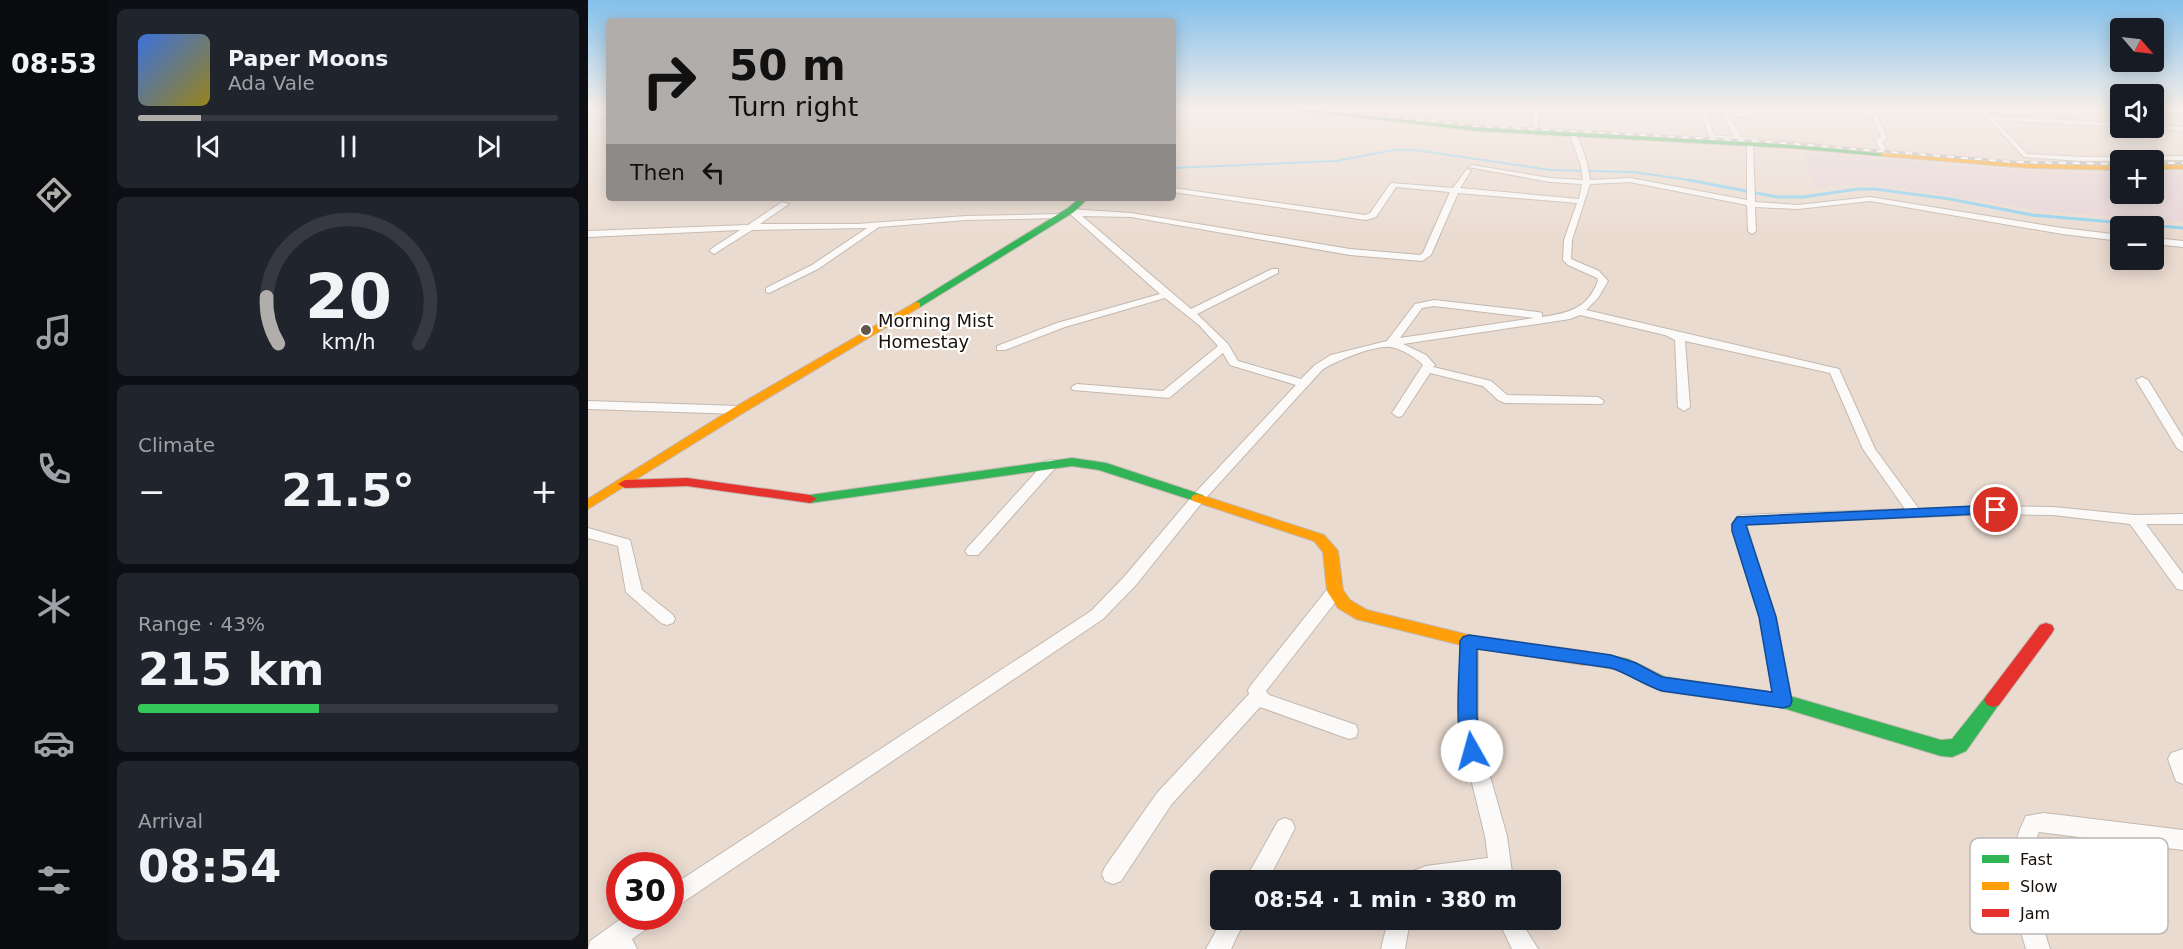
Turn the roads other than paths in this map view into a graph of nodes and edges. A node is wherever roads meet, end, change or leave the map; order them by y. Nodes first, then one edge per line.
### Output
1 (1578, 152) edge
2 (1746, 152) edge
3 (1888, 152) edge
4 (2020, 152) edge
5 (2183, 158) edge
6 (2183, 166) edge
7 (2164, 167) edge
8 (2110, 168) edge
9 (1585, 175) junction
10 (1176, 190) edge
11 (1455, 190) junction
12 (1081, 201) edge
13 (1580, 201) junction
14 (1751, 202) junction
15 (785, 204) dead end
16 (1069, 213) junction
17 (876, 225) junction
18 (750, 227) junction
19 (1752, 231) dead end
20 (588, 234) edge
21 (2110, 237) edge
22 (2164, 242) edge
23 (2183, 244) edge
24 (714, 251) dead end
25 (1275, 272) dead end
26 (769, 290) dead end
27 (1167, 295) junction
28 (1580, 312) junction
29 (1191, 313) junction
30 (1561, 317) junction
31 (1676, 336) junction
32 (1391, 344) junction
33 (1224, 346) junction
34 (1001, 348) dead end
35 (1428, 369) junction
36 (2142, 380) dead end
37 (1304, 384) junction
38 (1077, 388) dead end
39 (1598, 401) dead end
40 (588, 405) edge
41 (1684, 407) dead end
42 (739, 410) junction
43 (1398, 413) dead end
44 (2182, 445) edge
45 (1051, 464) junction
46 (625, 484) junction
47 (1199, 497) junction
48 (588, 505) edge
49 (1914, 512) junction
50 (2183, 519) edge
51 (2135, 520) junction
52 (588, 533) edge
53 (973, 551) dead end
54 (2183, 585) edge
55 (1335, 591) junction
56 (667, 619) dead end
57 (2046, 629) dead end
58 (1469, 641) junction
59 (1259, 696) junction
60 (1783, 701) junction
61 (1349, 731) dead end
62 (2183, 757) edge
63 (2183, 775) edge
64 (1285, 828) dead end
65 (2026, 838) edge
66 (2168, 838) edge
67 (2168, 838) edge
68 (2183, 840) edge
69 (1262, 870) edge
70 (1500, 870) edge
71 (1113, 874) dead end
72 (684, 891) edge
73 (633, 930) edge
74 (1228, 930) edge
75 (1397, 930) edge
76 (1513, 930) edge
77 (2034, 934) edge
78 (621, 942) edge
79 (598, 949) edge
80 (1218, 949) edge
81 (1393, 949) edge
82 (1526, 949) edge
83 (2038, 949) edge

1 - 9 street
2 - 14 street
3 - 8 main road
4 - 5 street
6 - 7 main road
9 - 11 street
9 - 13 street
9 - 14 street
10 - 11 street
11 - 13 street
11 - 16 street
12 - 16 main road
13 - 28 street
14 - 19 street
14 - 21 street
15 - 18 street
16 - 17 street
16 - 27 street
16 - 42 main road
17 - 18 street
17 - 26 street
18 - 20 street
18 - 24 street
22 - 23 street
25 - 29 street
27 - 29 street
27 - 34 street
28 - 30 street
28 - 31 street
29 - 33 street
30 - 32 street
30 - 32 street
31 - 41 street
31 - 49 street
32 - 35 street
32 - 37 street
33 - 37 street
33 - 38 street
35 - 39 street
35 - 43 street
36 - 44 street
37 - 47 street
40 - 42 street
42 - 46 main road
45 - 46 main road
45 - 47 main road
45 - 53 street
46 - 48 main road
47 - 55 main road
47 - 72 street
49 - 51 street
49 - 60 street
50 - 51 street
51 - 54 street
52 - 56 street
55 - 58 main road
55 - 59 street
57 - 60 main road
58 - 60 main road
58 - 70 street
59 - 61 street
59 - 71 street
62 - 63 street
64 - 69 street
65 - 67 street
66 - 68 street
73 - 78 street
74 - 80 street
75 - 81 street
76 - 82 street
77 - 83 street
78 - 79 street

